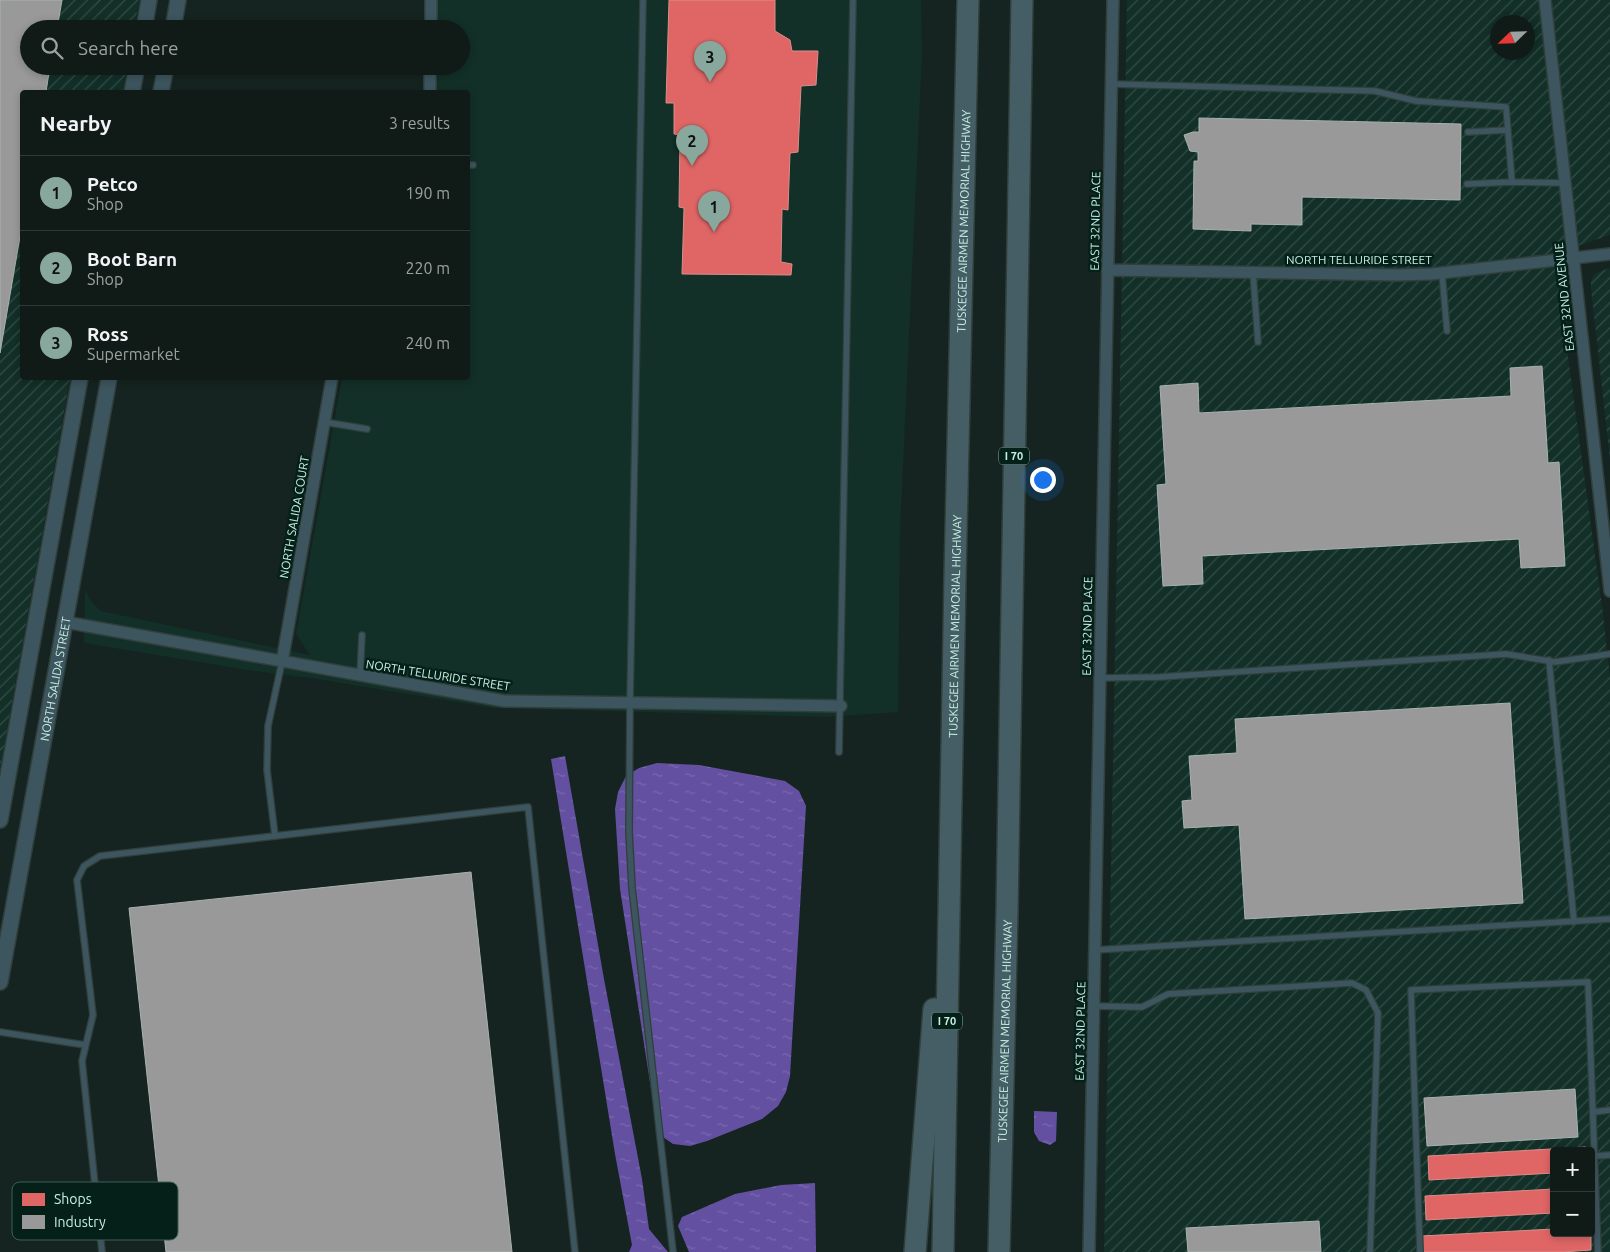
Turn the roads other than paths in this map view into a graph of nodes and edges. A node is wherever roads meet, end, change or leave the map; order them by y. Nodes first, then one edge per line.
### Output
1 (149, 0) edge
2 (178, 0) edge
3 (431, 0) edge
4 (643, 0) edge
5 (853, 0) edge
6 (968, 0) edge
7 (1022, 0) edge
8 (1113, 0) edge
9 (1544, 0) edge
10 (146, 20) edge
11 (175, 20) edge
12 (430, 20) edge
13 (135, 75) edge
14 (164, 75) edge
15 (430, 75) edge
16 (1111, 84) junction
17 (132, 90) edge
18 (161, 90) edge
19 (430, 90) edge
20 (1508, 130) junction
21 (1468, 132) dead end
22 (1512, 182) junction
23 (1565, 183) junction
24 (1467, 184) dead end
25 (1610, 254) edge
26 (1573, 258) junction
27 (1108, 270) junction
28 (1253, 273) junction
29 (1442, 273) junction
30 (1447, 331) dead end
31 (1258, 342) dead end
32 (80, 380) edge
33 (109, 380) edge
34 (332, 380) edge
35 (324, 422) junction
36 (367, 429) dead end
37 (1610, 592) edge
38 (65, 622) junction
39 (362, 636) dead end
40 (1610, 654) edge
41 (1549, 660) junction
42 (282, 662) junction
43 (360, 676) junction
44 (1100, 678) junction
45 (630, 703) junction
46 (841, 706) junction
47 (839, 752) dead end
48 (951, 789) junction
49 (0, 820) edge
50 (276, 836) junction
51 (1007, 912) junction
52 (1610, 920) edge
53 (1574, 922) junction
54 (1095, 950) junction
55 (0, 982) edge
56 (1094, 1006) junction
57 (0, 1032) edge
58 (85, 1045) junction
59 (1610, 1110) edge
60 (1593, 1112) junction
61 (1595, 1147) edge
62 (1610, 1154) edge
63 (1595, 1156) joint
64 (95, 1182) edge
65 (575, 1252) edge
66 (673, 1252) edge
67 (915, 1252) edge
68 (943, 1252) edge
69 (999, 1252) edge
70 (1011, 1252) edge
71 (1089, 1252) edge
72 (1370, 1252) edge
73 (1420, 1252) edge
74 (1598, 1252) edge

1 - 10 street
2 - 11 street
3 - 12 street
4 - 45 lane
5 - 46 lane
6 - 48 highway, TUSKEGEE AIRMEN MEMORIAL HIGHWAY / I 70
7 - 51 highway, TUSKEGEE AIRMEN MEMORIAL HIGHWAY / I 70
8 - 16 street, EAST 32ND PLACE
9 - 23 street, EAST 32ND AVENUE
13 - 17 street
14 - 18 street
15 - 19 street
16 - 20 lane
16 - 27 street, EAST 32ND PLACE
20 - 21 lane
20 - 22 lane
22 - 23 lane
22 - 24 lane
23 - 26 street, EAST 32ND AVENUE
25 - 26 street, NORTH TELLURIDE STREET
26 - 29 street, NORTH TELLURIDE STREET
26 - 37 street, EAST 32ND AVENUE
27 - 28 street, NORTH TELLURIDE STREET
27 - 44 street, EAST 32ND PLACE
28 - 29 street, NORTH TELLURIDE STREET
28 - 31 lane
29 - 30 lane
32 - 49 street
33 - 38 street, NORTH SALIDA STREET
34 - 35 street, NORTH SALIDA COURT
35 - 36 lane
35 - 42 street, NORTH SALIDA COURT
38 - 42 street, NORTH TELLURIDE STREET
38 - 55 street, NORTH SALIDA STREET
39 - 43 lane
40 - 41 lane
41 - 44 lane
41 - 53 lane
42 - 43 street, NORTH TELLURIDE STREET
42 - 50 lane
43 - 45 street, NORTH TELLURIDE STREET
44 - 54 street, EAST 32ND PLACE
45 - 46 street, NORTH TELLURIDE STREET
45 - 66 lane
46 - 47 lane
48 - 67 highway
48 - 68 highway, TUSKEGEE AIRMEN MEMORIAL HIGHWAY / I 70
50 - 58 lane
50 - 65 lane
51 - 69 highway, TUSKEGEE AIRMEN MEMORIAL HIGHWAY / I 70
51 - 70 highway
52 - 53 lane
53 - 54 lane
54 - 56 street, EAST 32ND PLACE
56 - 71 street, EAST 32ND PLACE
56 - 72 lane
57 - 58 lane
58 - 64 lane
59 - 60 lane
60 - 61 lane
60 - 73 lane
62 - 63 lane
63 - 74 lane

